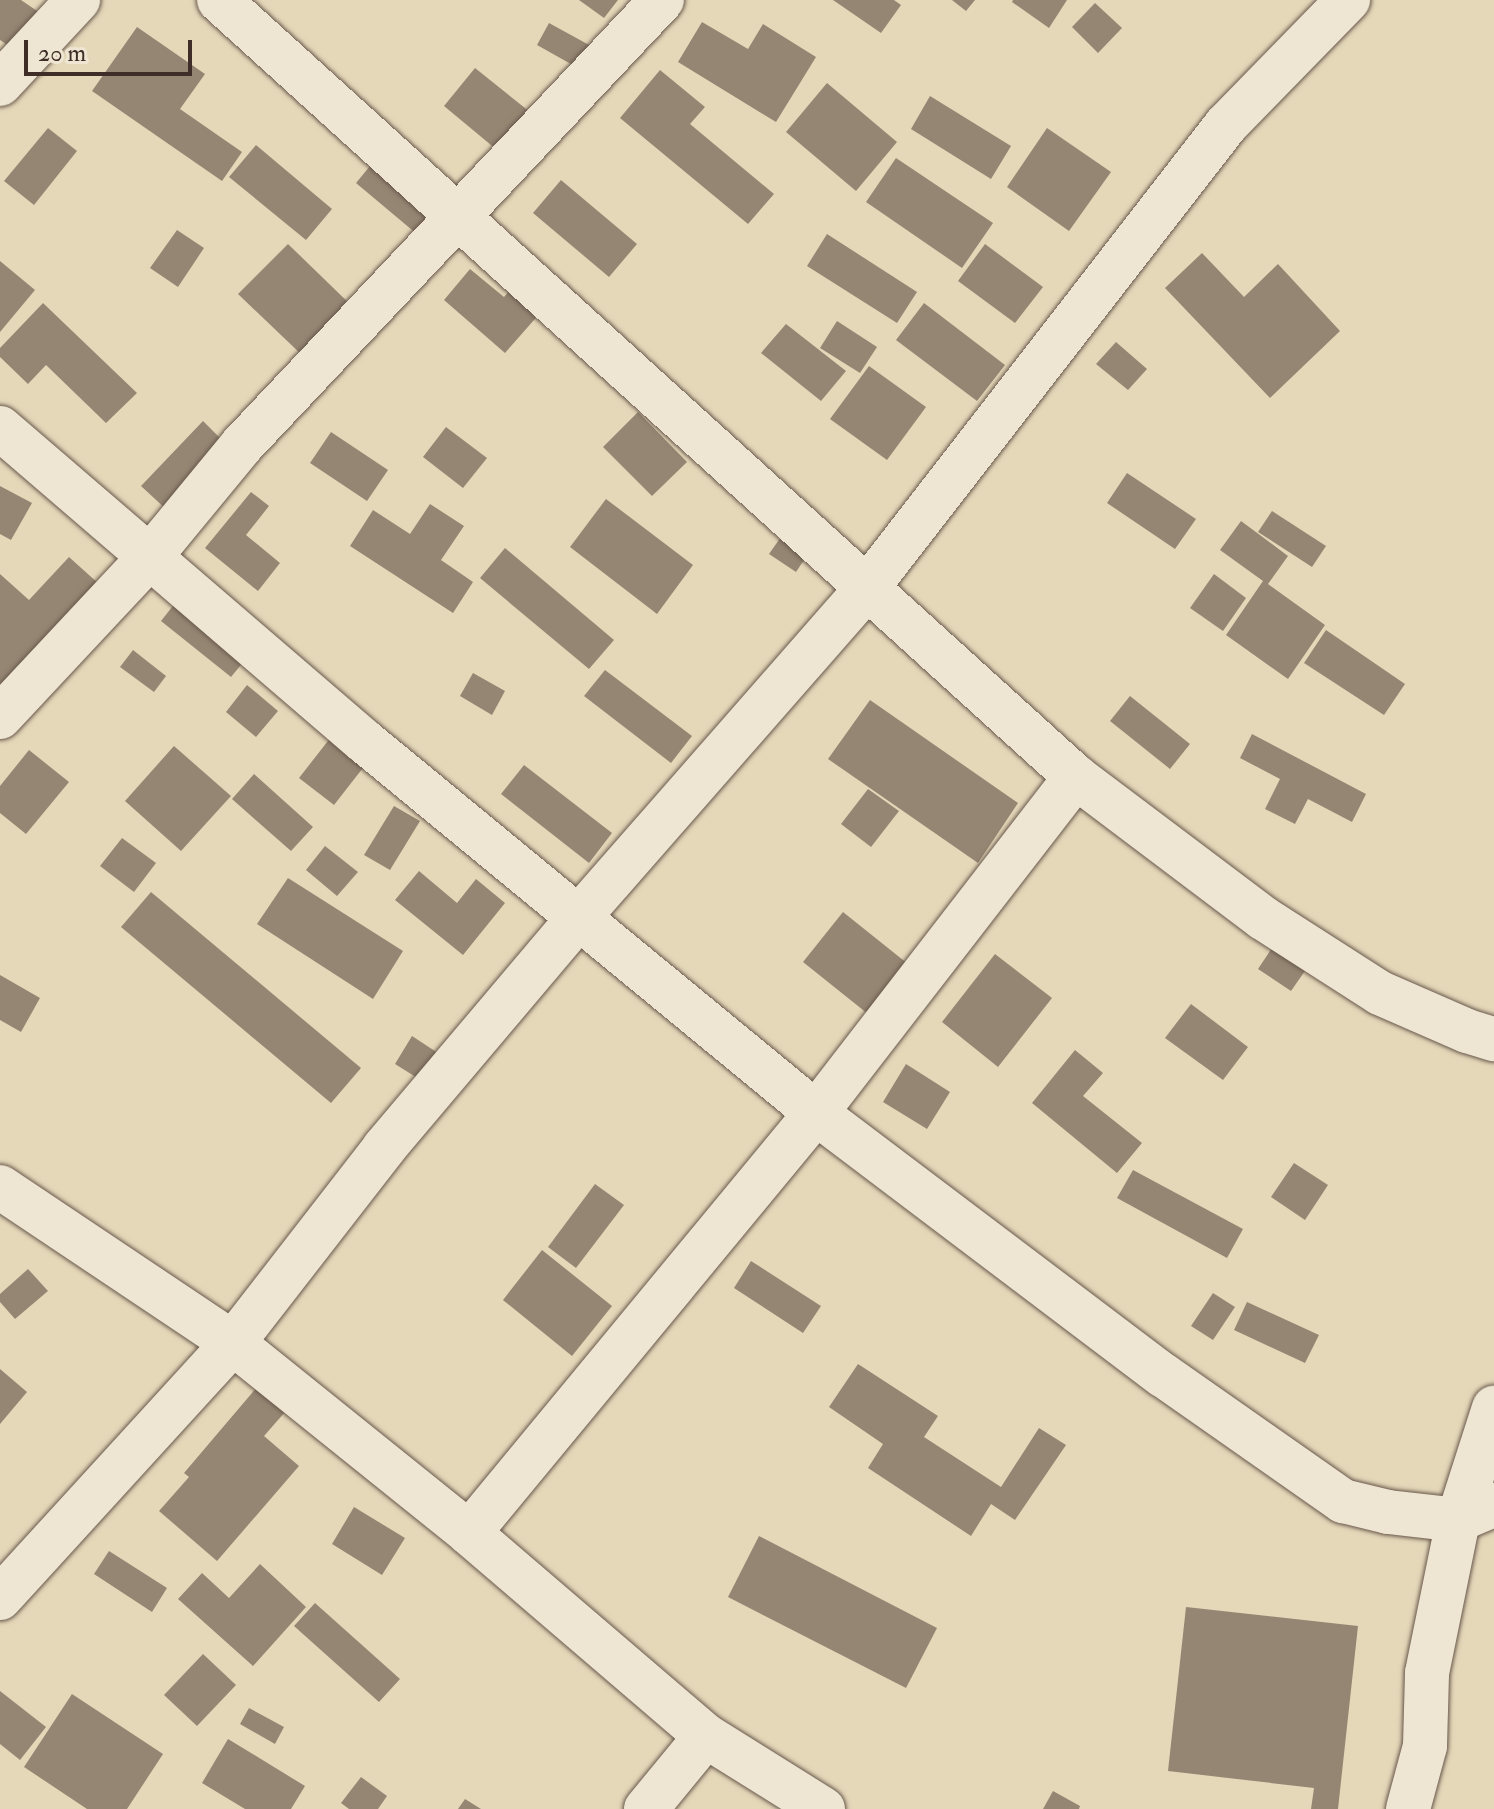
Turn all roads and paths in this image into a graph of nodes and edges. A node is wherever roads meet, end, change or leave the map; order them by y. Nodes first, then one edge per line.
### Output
1 (78, 0) edge
2 (219, 0) edge
3 (662, 0) edge
4 (1348, 0) edge
5 (0, 84) edge
6 (457, 214) junction
7 (0, 428) edge
8 (149, 558) junction
9 (867, 588) junction
10 (0, 717) edge
11 (1076, 777) junction
12 (579, 917) junction
13 (1494, 1039) edge
14 (816, 1113) junction
15 (0, 1187) edge
16 (233, 1343) junction
17 (1494, 1408) edge
18 (1476, 1512) edge
19 (469, 1533) junction
20 (0, 1598) edge
21 (706, 1736) junction
22 (646, 1809) edge
23 (823, 1809) edge
24 (1408, 1809) edge

1 - 5 street
2 - 6 street
3 - 6 street
4 - 9 street
6 - 8 street
6 - 9 street
7 - 8 street
8 - 10 street
8 - 12 street
9 - 11 street
9 - 12 street
11 - 13 street
11 - 14 street
12 - 14 street
12 - 16 street
14 - 18 street
14 - 19 street
15 - 16 street
16 - 19 street
16 - 20 street
17 - 18 street
18 - 24 street
19 - 21 street
21 - 22 street
21 - 23 street

